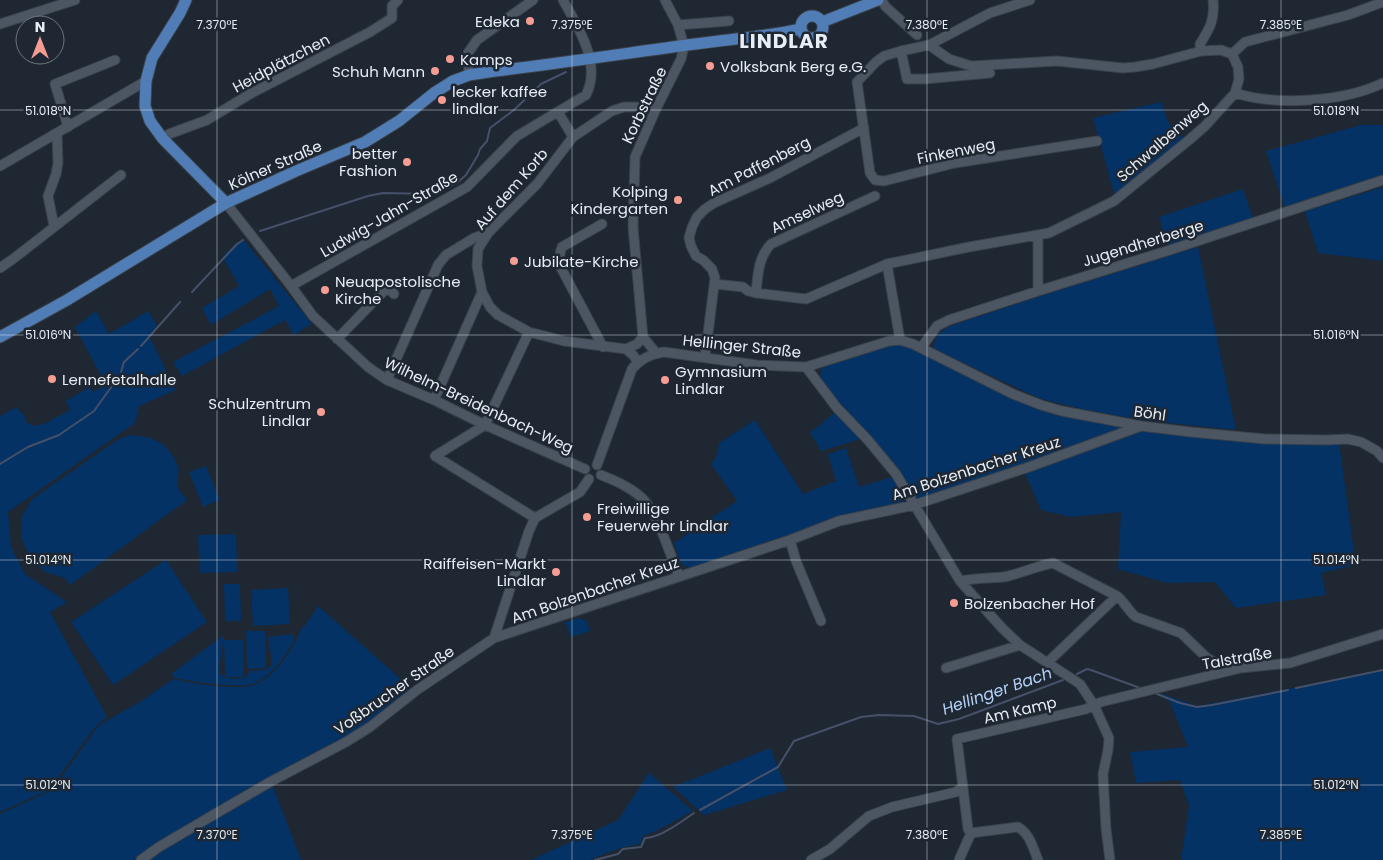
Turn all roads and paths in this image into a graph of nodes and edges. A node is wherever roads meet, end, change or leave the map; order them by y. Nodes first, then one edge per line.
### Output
1 (75, 0) edge
2 (186, 0) edge
3 (398, 0) edge
4 (533, 0) edge
5 (563, 0) edge
6 (665, 0) edge
7 (880, 0) edge
8 (1030, 0) edge
9 (1213, 0) edge
10 (1383, 2) edge
11 (729, 21) dead end
12 (822, 22) junction
13 (0, 24) edge
14 (678, 25) junction
15 (800, 29) junction
16 (918, 35) dead end
17 (929, 45) junction
18 (684, 46) junction
19 (901, 51) junction
20 (1201, 52) junction
21 (1232, 54) junction
22 (590, 59) junction
23 (115, 60) dead end
24 (990, 73) dead end
25 (469, 75) junction
26 (146, 81) junction
27 (1383, 83) edge
28 (1235, 93) junction
29 (656, 109) junction
30 (558, 112) junction
31 (68, 128) junction
32 (864, 128) junction
33 (57, 134) junction
34 (573, 137) junction
35 (163, 139) junction
36 (1097, 141) dead end
37 (0, 166) edge
38 (121, 175) dead end
39 (1383, 180) edge
40 (875, 196) dead end
41 (226, 203) junction
42 (602, 224) dead end
43 (54, 226) junction
44 (488, 233) junction
45 (1038, 235) junction
46 (887, 264) junction
47 (0, 268) edge
48 (715, 284) junction
49 (291, 286) junction
50 (1038, 291) junction
51 (482, 292) junction
52 (756, 293) junction
53 (394, 294) dead end
54 (528, 332) junction
55 (0, 337) edge
56 (643, 337) junction
57 (337, 339) junction
58 (900, 340) junction
59 (603, 347) junction
60 (921, 348) junction
61 (626, 349) junction
62 (656, 353) junction
63 (705, 357) junction
64 (642, 360) junction
65 (806, 367) junction
66 (387, 380) junction
67 (434, 400) junction
68 (485, 425) junction
69 (1140, 426) junction
70 (1381, 453) edge
71 (597, 465) junction
72 (585, 469) junction
73 (601, 475) junction
74 (589, 479) junction
75 (914, 505) junction
76 (535, 518) junction
77 (790, 540) junction
78 (679, 576) junction
79 (960, 581) junction
80 (1117, 596) junction
81 (821, 621) dead end
82 (1383, 634) edge
83 (494, 638) junction
84 (1020, 645) junction
85 (1048, 662) junction
86 (946, 668) dead end
87 (1241, 668) junction
88 (1094, 705) junction
89 (964, 787) junction
90 (970, 833) junction
91 (141, 860) edge
92 (811, 860) edge
93 (959, 860) edge
94 (1038, 860) edge
95 (1110, 860) edge

1 - 13 street
2 - 26 main road
3 - 35 street, Heidplätzchen
4 - 25 street
5 - 22 street
6 - 14 street
7 - 12 main road
7 - 16 street
8 - 17 street
9 - 20 street
10 - 21 street
11 - 14 street
12 - 15 main road
12 - 15 main road
14 - 18 street
15 - 18 main road, Kölner Straße
17 - 19 street
17 - 20 street
18 - 22 main road, Kölner Straße
18 - 29 street, Korbstraße
19 - 24 street
19 - 32 street
20 - 21 street
21 - 28 street
22 - 25 main road, Kölner Straße
22 - 30 street, Ludwig-Jahn-Straße
23 - 31 street
25 - 41 main road, Kölner Straße
26 - 31 street
26 - 35 main road
27 - 28 street
28 - 45 street, Schwalbenweg
29 - 34 street, Auf dem Korb
29 - 56 street, Korbstraße
30 - 34 street
30 - 49 street, Ludwig-Jahn-Straße
31 - 33 street
32 - 36 street, Finkenweg
32 - 48 street, Am Paffenberg
33 - 37 street
33 - 43 street
34 - 44 street, Auf dem Korb
35 - 41 main road
38 - 43 street
39 - 50 street, Jugendherberge
40 - 52 street, Amselweg
41 - 49 street, Wilhelm-Breidenbach-Weg
41 - 55 main road, Kölner Straße
42 - 59 street
43 - 47 street
44 - 51 street, Auf dem Korb
44 - 66 street
45 - 46 street, Schwalbenweg
45 - 50 street
46 - 52 street, Schwalbenweg
46 - 58 street
48 - 52 street, Schwalbenweg
48 - 63 street
49 - 57 street, Wilhelm-Breidenbach-Weg
50 - 60 street, Jugendherberge
51 - 54 street, Auf dem Korb
51 - 67 street
53 - 57 street
54 - 59 street, Auf dem Korb
54 - 68 street
56 - 61 street
56 - 62 street
57 - 66 street, Wilhelm-Breidenbach-Weg
58 - 60 street
58 - 65 street, Hellinger Straße
59 - 61 street, Auf dem Korb
60 - 69 street, Böhl
61 - 64 street
62 - 63 street, Hellinger Straße
62 - 64 street, Hellinger Straße
63 - 65 street, Hellinger Straße
64 - 71 street
65 - 75 street
66 - 67 street, Wilhelm-Breidenbach-Weg
67 - 68 street, Wilhelm-Breidenbach-Weg
68 - 72 street, Wilhelm-Breidenbach-Weg
68 - 76 street
69 - 70 street, Böhl
69 - 75 street, Am Bolzenbacher Kreuz
71 - 72 street
71 - 73 street
72 - 74 street
73 - 74 street
73 - 78 street
74 - 76 street
75 - 77 street, Am Bolzenbacher Kreuz
75 - 79 street
76 - 83 street
77 - 78 street, Am Bolzenbacher Kreuz
77 - 81 street
78 - 83 street, Am Bolzenbacher Kreuz
79 - 80 street
79 - 84 street
80 - 85 street
80 - 87 street
82 - 87 street, Talstraße
83 - 91 street, Voßbrucher Straße
84 - 85 street
84 - 86 street
85 - 88 street
87 - 88 street, Talstraße
88 - 89 street, Am Kamp
88 - 95 street
89 - 90 street, Am Kamp
89 - 92 street
90 - 93 street
90 - 94 street

